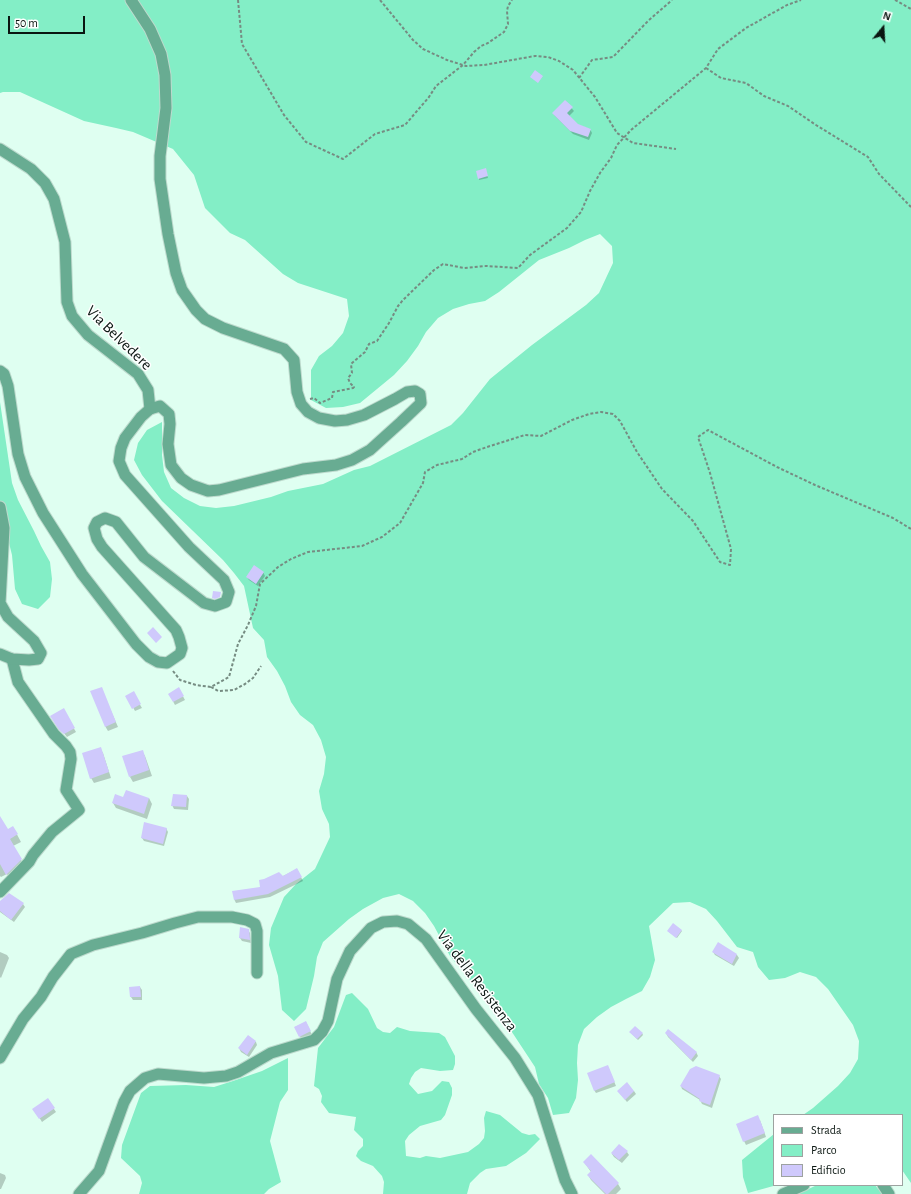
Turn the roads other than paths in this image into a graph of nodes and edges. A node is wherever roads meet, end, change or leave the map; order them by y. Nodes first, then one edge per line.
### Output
1 (131, 0) edge
2 (0, 149) edge
3 (0, 371) edge
4 (150, 409) junction
5 (0, 508) edge
6 (0, 654) edge
7 (12, 659) junction
8 (0, 892) edge
9 (257, 973) dead end
10 (0, 1058) edge
11 (802, 1186) edge
12 (79, 1194) edge
13 (572, 1194) edge
14 (783, 1194) edge

1 - 4 street
2 - 4 street, Via Belvedere
3 - 4 street
5 - 7 street
6 - 7 street
7 - 8 street
9 - 10 street
11 - 14 street
12 - 13 street, Via della Resistenza

